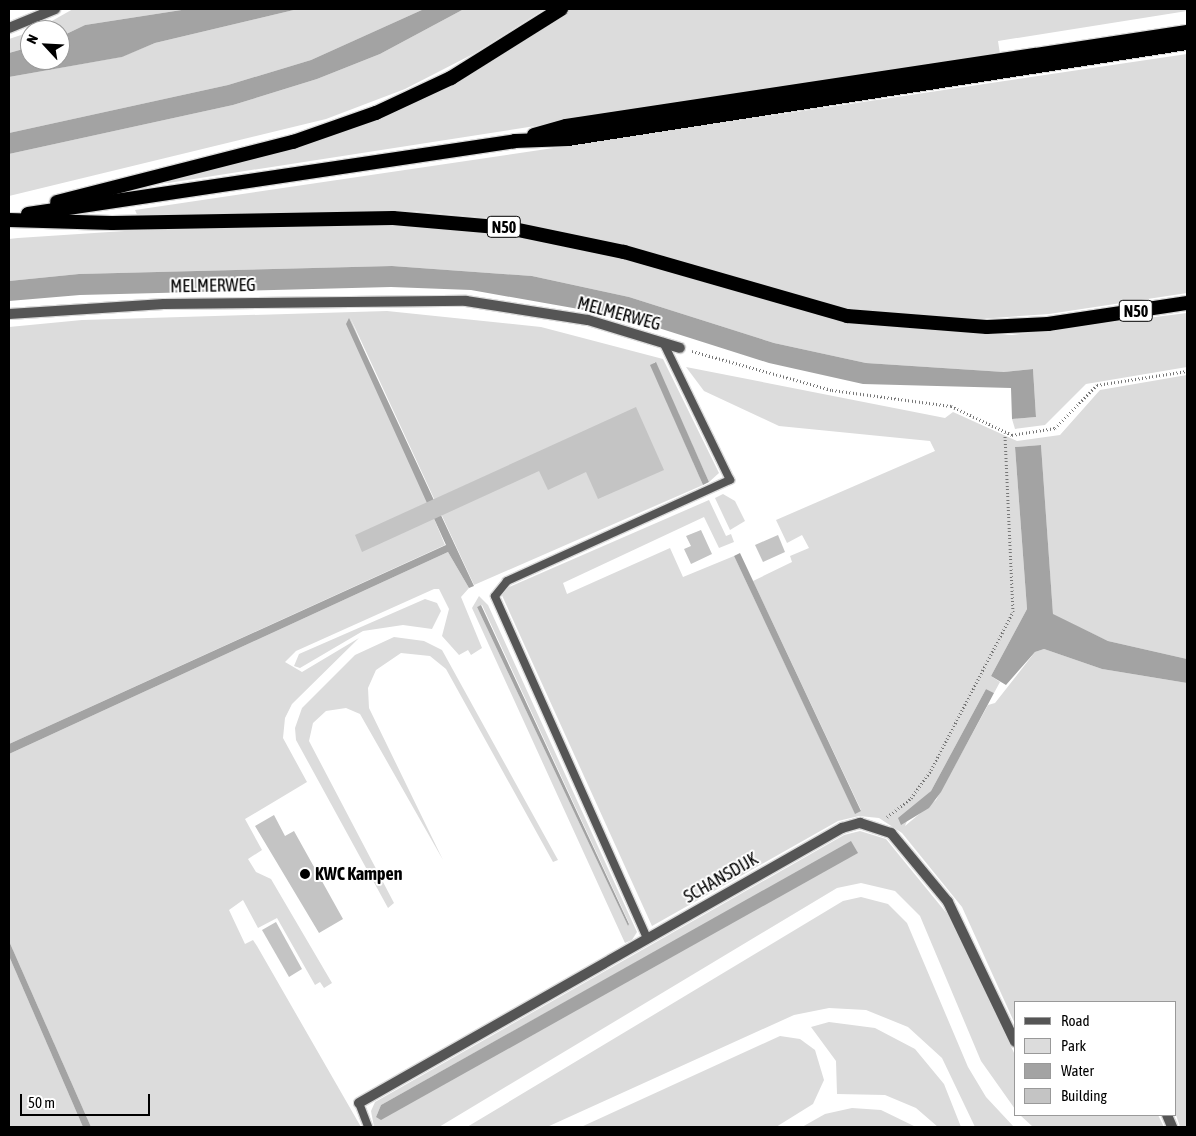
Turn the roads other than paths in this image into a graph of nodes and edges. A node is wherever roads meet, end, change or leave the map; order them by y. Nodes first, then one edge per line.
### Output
1 (55, 9) edge
2 (560, 9) edge
3 (9, 28) edge
4 (1184, 38) edge
5 (9, 218) edge
6 (1187, 303) edge
7 (9, 314) edge
8 (663, 342) junction
9 (680, 348) road end
10 (648, 938) junction
11 (1014, 1040) edge
12 (358, 1103) joint
13 (368, 1127) edge

1 - 3 street
2 - 5 highway
4 - 5 highway
5 - 6 highway, N50
7 - 8 street, MELMERWEG
8 - 9 street, MELMERWEG
8 - 10 lane
10 - 11 street, SCHANSDIJK
10 - 12 street, SCHANSDIJK
12 - 13 lane

